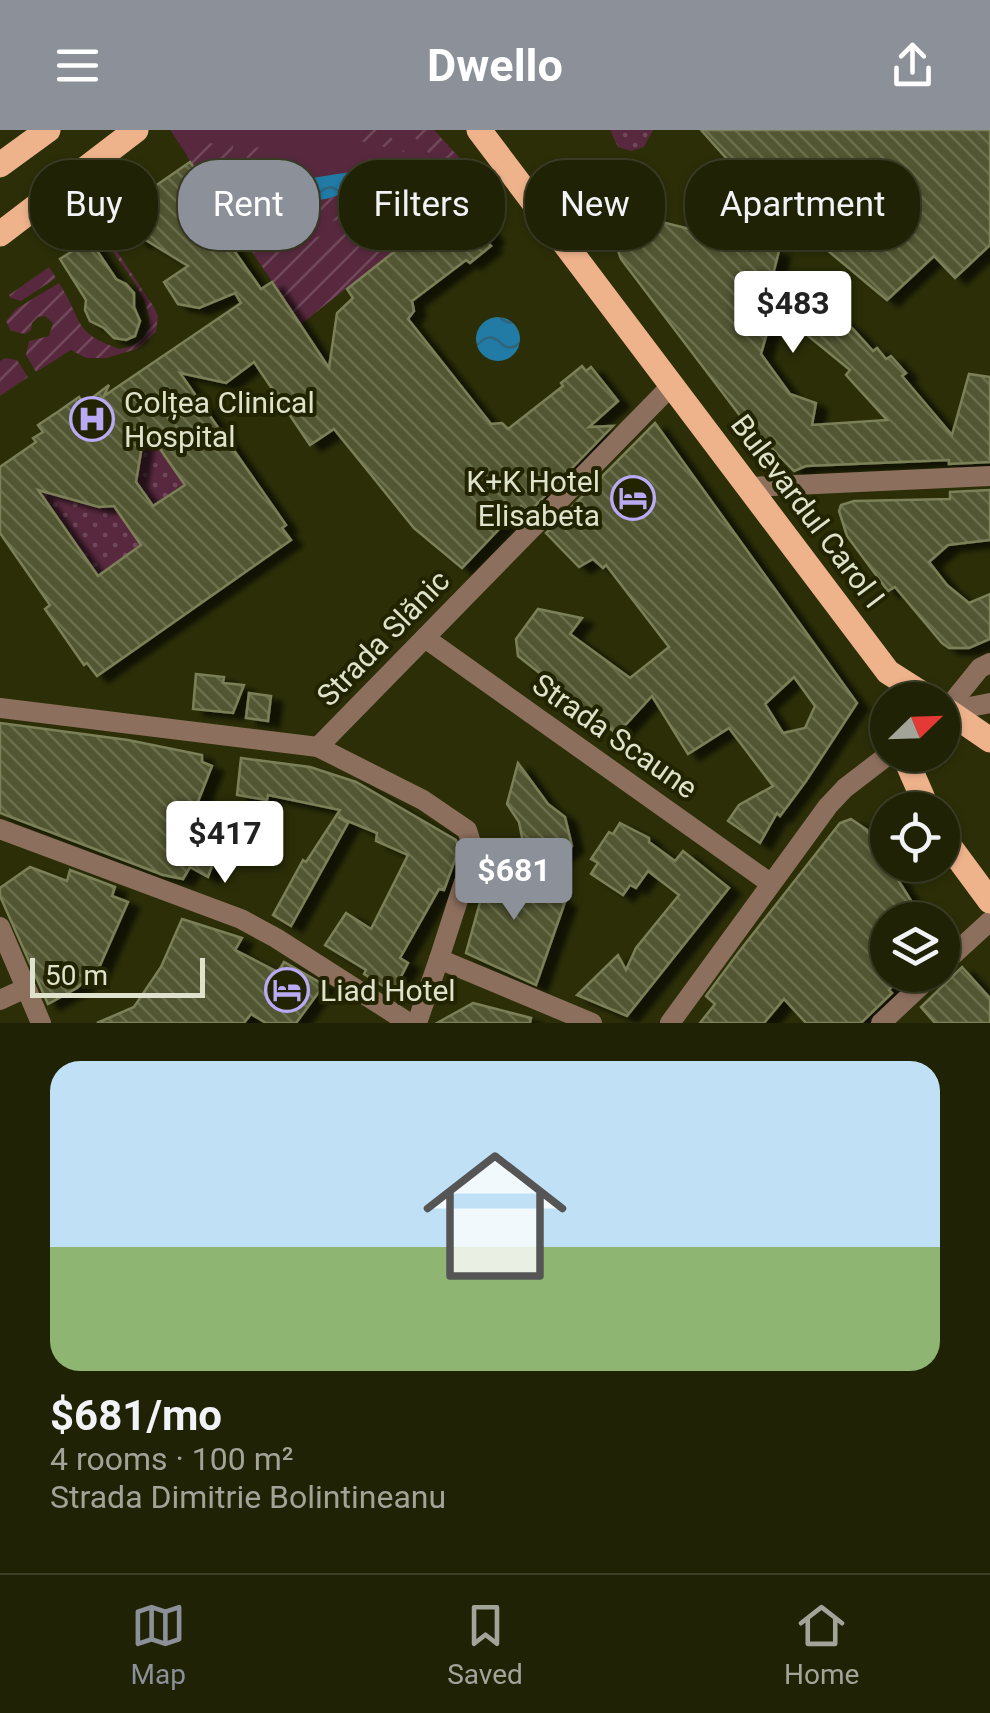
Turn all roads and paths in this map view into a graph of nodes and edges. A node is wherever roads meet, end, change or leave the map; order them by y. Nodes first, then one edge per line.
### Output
1 (48, 130) edge
2 (136, 130) edge
3 (466, 130) edge
4 (486, 140) edge
5 (2, 161) edge
6 (0, 234) edge
7 (672, 385) junction
8 (990, 476) edge
9 (749, 487) junction
10 (425, 638) junction
11 (990, 662) edge
12 (888, 672) junction
13 (890, 682) edge
14 (903, 682) edge
15 (960, 689) edge
16 (990, 703) edge
17 (960, 706) edge
18 (0, 708) edge
19 (960, 720) edge
20 (990, 740) edge
21 (318, 747) junction
22 (870, 769) edge
23 (0, 829) edge
24 (960, 860) edge
25 (770, 883) junction
26 (990, 901) edge
27 (990, 921) edge
28 (0, 927) edge
29 (960, 948) edge
30 (439, 959) junction
31 (26, 988) junction
32 (914, 992) edge
33 (0, 1000) edge
34 (41, 1023) edge
35 (413, 1023) edge
36 (592, 1023) edge
37 (670, 1023) edge
38 (881, 1023) edge

1 - 5 main road
2 - 6 main road
3 - 4 main road, Bulevardul Carol I
4 - 7 main road, Bulevardul Carol I
7 - 9 main road, Bulevardul Carol I
7 - 10 street, Strada Slănic
8 - 9 street
9 - 12 main road, Bulevardul Carol I
10 - 21 street, Strada Slănic
10 - 25 street, Strada Scaune
11 - 15 street
12 - 13 main road
12 - 14 main road
16 - 17 street
18 - 21 street, Strada Slănic
19 - 20 main road
21 - 30 street
22 - 25 street
23 - 35 street
24 - 26 main road
25 - 37 street
27 - 29 street
28 - 31 street
30 - 35 street
30 - 36 street
31 - 33 street
31 - 34 street
32 - 38 street

